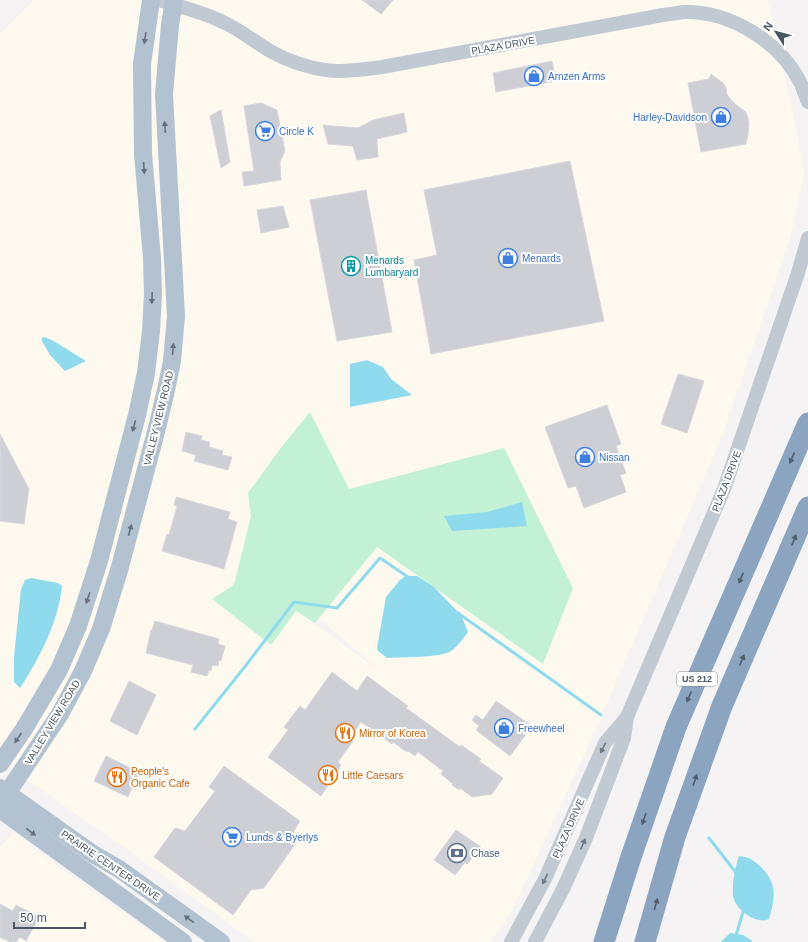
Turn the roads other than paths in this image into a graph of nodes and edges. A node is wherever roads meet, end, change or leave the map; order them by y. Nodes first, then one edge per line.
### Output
1 (152, 0) edge
2 (169, 1) edge
3 (808, 102) edge
4 (808, 238) edge
5 (808, 422) edge
6 (808, 507) edge
7 (627, 717) junction
8 (0, 764) edge
9 (2, 799) edge
10 (183, 942) edge
11 (221, 942) edge
12 (511, 942) edge
13 (534, 942) edge
14 (604, 942) edge
15 (645, 942) edge

1 -> 8 main road, VALLEY VIEW ROAD
2 - 3 street, PLAZA DRIVE
9 -> 2 main road, VALLEY VIEW ROAD
4 - 7 street, PLAZA DRIVE
5 -> 14 highway, US 212
15 -> 6 highway, US 212
7 -> 12 street, PLAZA DRIVE
13 -> 7 street, PLAZA DRIVE
9 -> 10 main road, PRAIRIE CENTER DRIVE
11 -> 9 main road, PRAIRIE CENTER DRIVE

